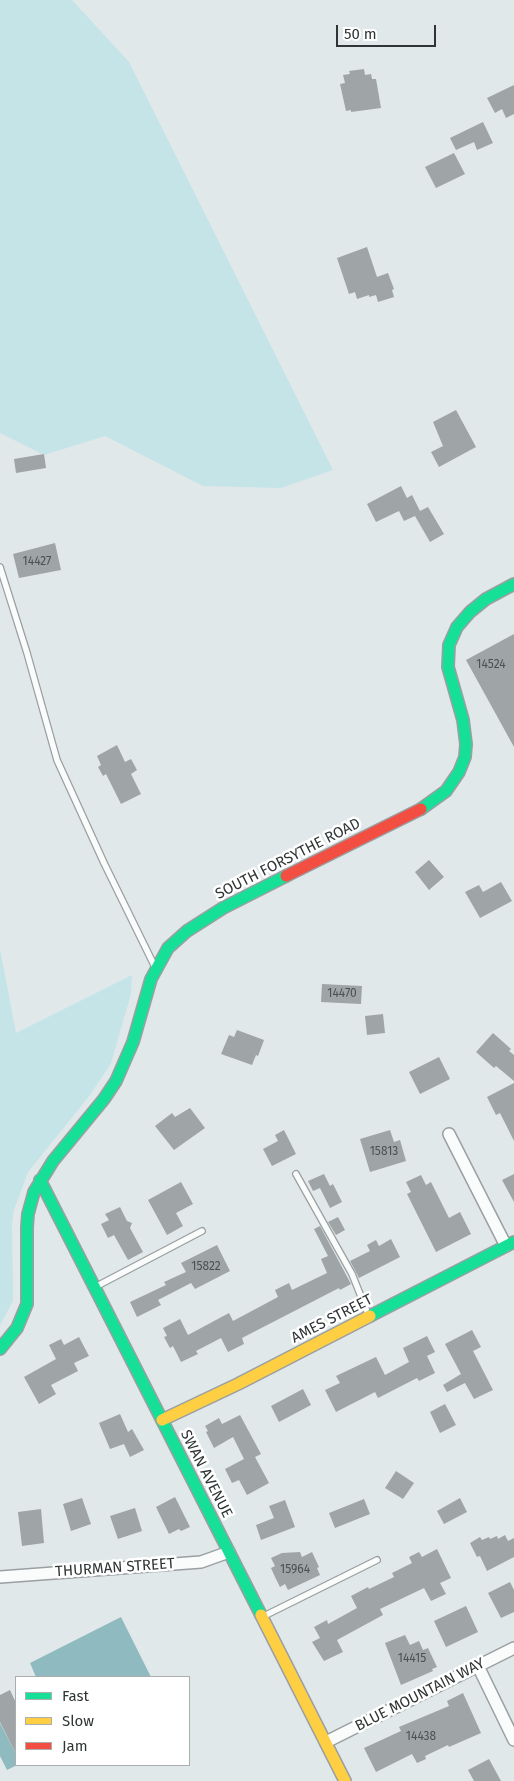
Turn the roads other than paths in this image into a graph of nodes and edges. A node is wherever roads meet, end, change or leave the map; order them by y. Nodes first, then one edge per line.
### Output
1 (0, 567) edge
2 (514, 584) edge
3 (156, 969) junction
4 (449, 1134) dead end
5 (296, 1174) dead end
6 (40, 1180) junction
7 (202, 1231) dead end
8 (510, 1244) edge
9 (95, 1287) junction
10 (369, 1316) junction
11 (0, 1349) edge
12 (162, 1420) junction
13 (229, 1552) junction
14 (377, 1560) dead end
15 (0, 1577) edge
16 (262, 1617) junction
17 (514, 1648) edge
18 (478, 1666) junction
19 (514, 1740) edge
20 (326, 1742) junction
21 (346, 1781) edge

1 - 3 lane
2 - 3 street, SOUTH FORSYTHE ROAD
3 - 6 street, SOUTH FORSYTHE ROAD
4 - 8 street
5 - 10 lane
6 - 9 street, SWAN AVENUE
6 - 11 street, SOUTH FORSYTHE ROAD
7 - 9 lane
8 - 10 street, AMES STREET
9 - 12 street, SWAN AVENUE
10 - 12 street, AMES STREET
12 - 13 street, SWAN AVENUE
13 - 15 street, THURMAN STREET
13 - 16 street, SWAN AVENUE
14 - 16 lane
16 - 20 street, SWAN AVENUE
17 - 18 street, BLUE MOUNTAIN WAY
18 - 19 street
18 - 20 street, BLUE MOUNTAIN WAY
20 - 21 street, SWAN AVENUE

